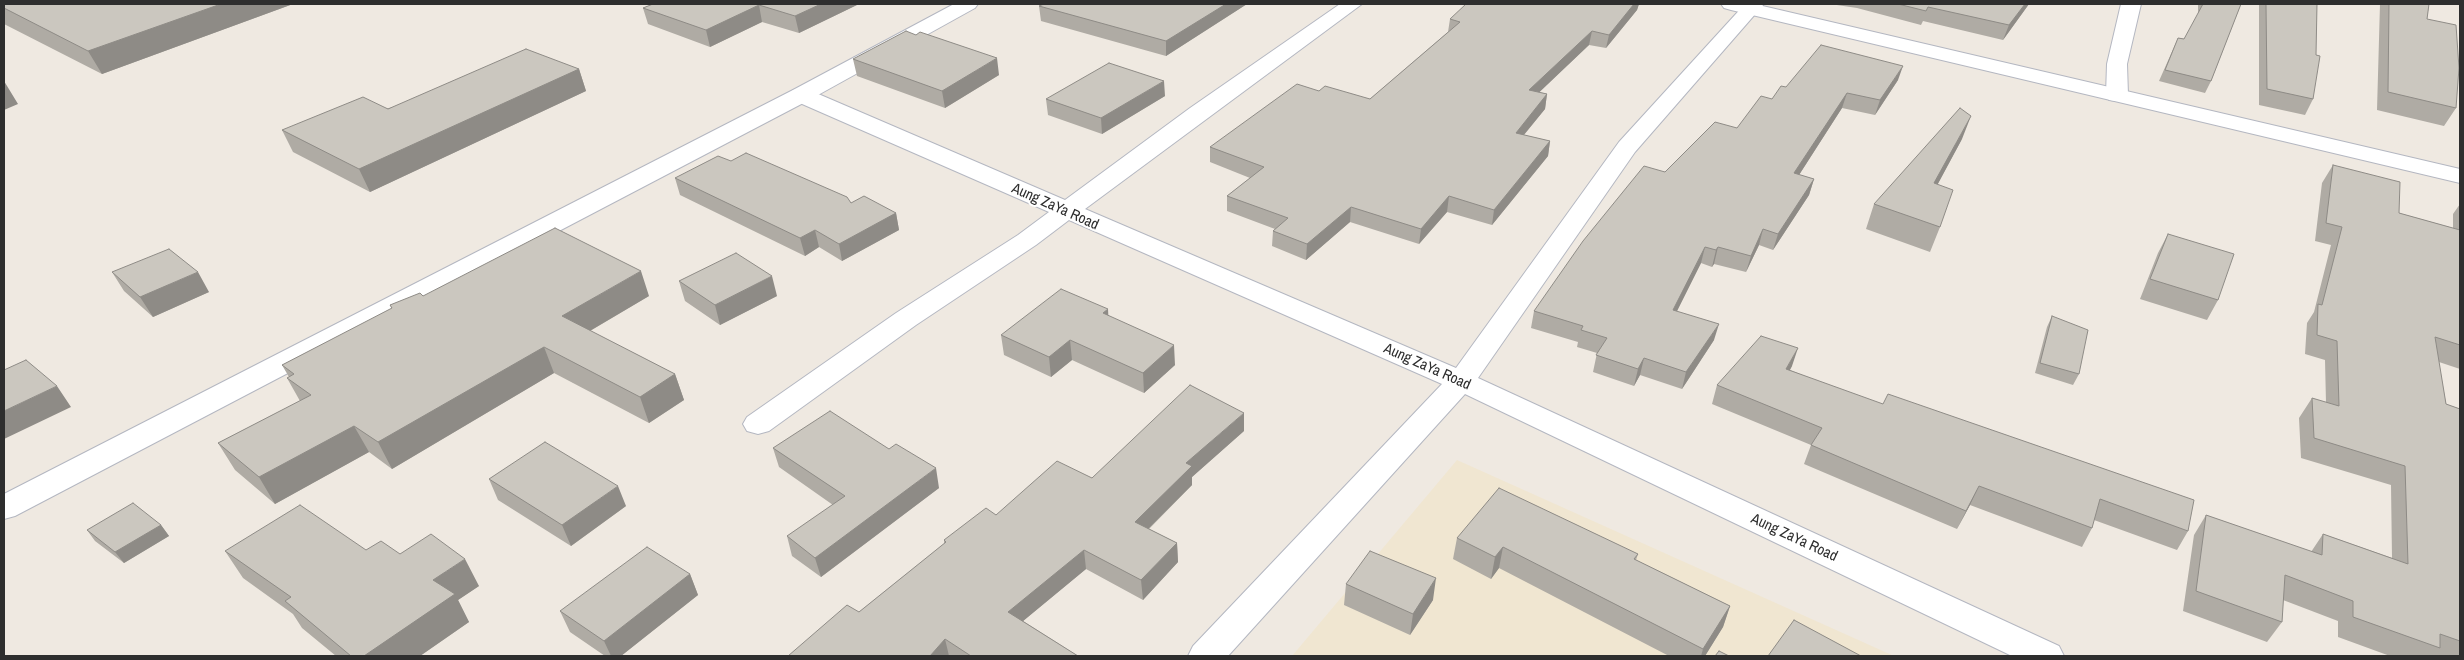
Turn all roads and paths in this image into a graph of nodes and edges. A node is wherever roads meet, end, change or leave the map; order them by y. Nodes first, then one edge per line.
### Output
1 (968, 4) edge
2 (1352, 4) edge
3 (2131, 4) edge
4 (1746, 5) edge
5 (801, 95) junction
6 (2117, 96) junction
7 (2460, 176) edge
8 (1065, 211) junction
9 (1461, 381) junction
10 (758, 424) dead end
11 (4, 508) edge
12 (2040, 655) edge
13 (1206, 656) edge

1 - 5 street
2 - 8 street
3 - 6 street
4 - 6 street
4 - 9 street
5 - 8 street, Aung ZaYa Road
5 - 11 street
6 - 7 street
8 - 9 street, Aung ZaYa Road
8 - 10 street
9 - 12 street, Aung ZaYa Road
9 - 13 street

